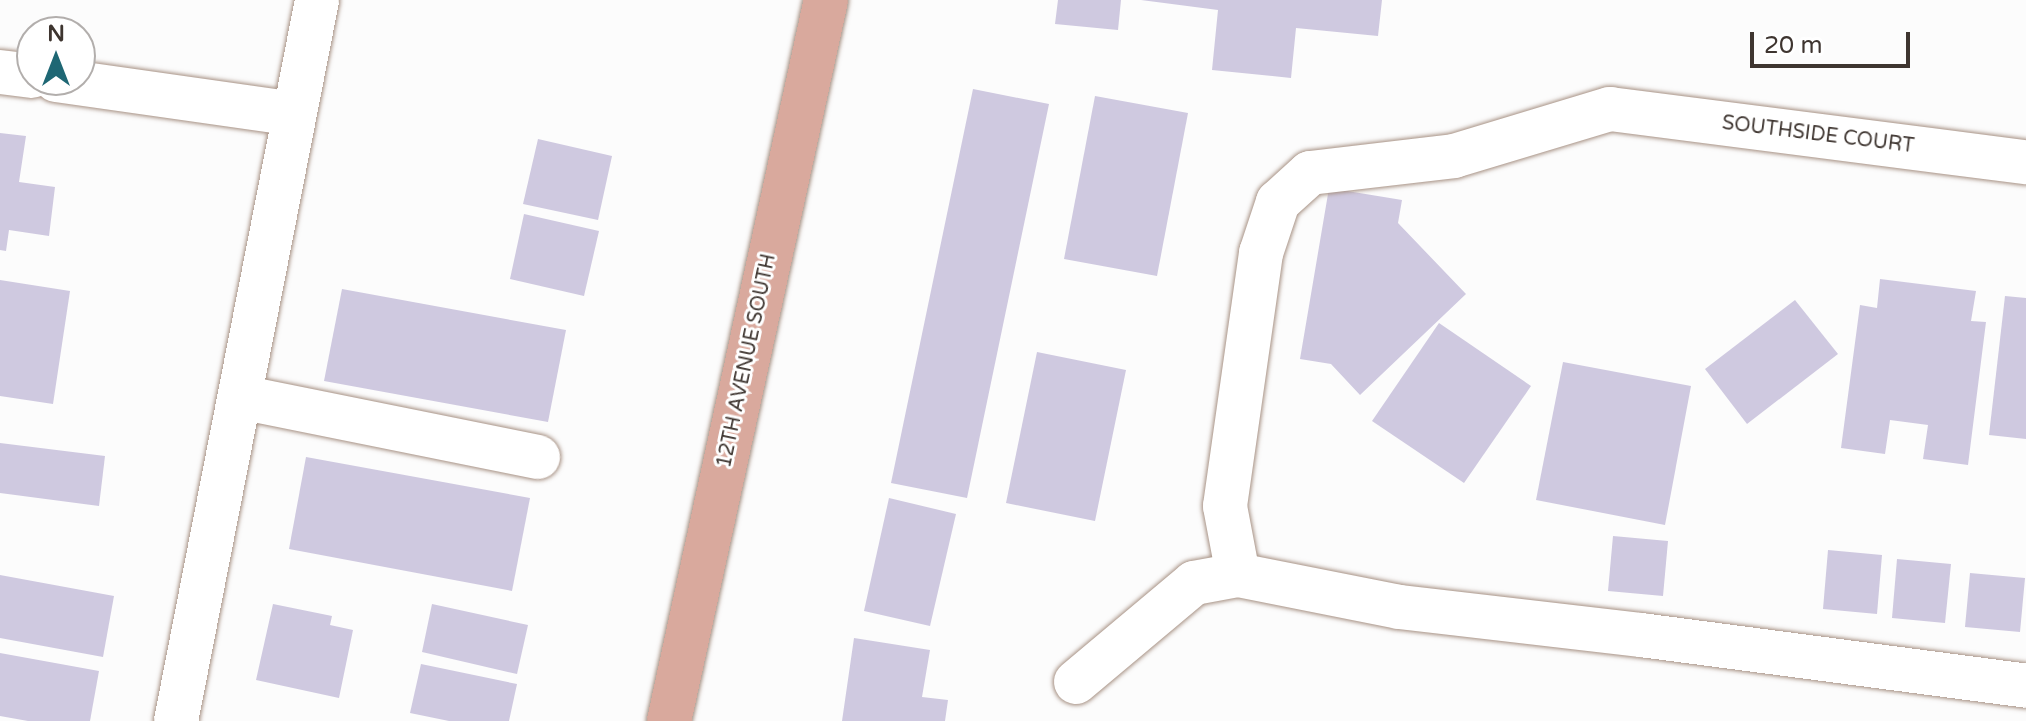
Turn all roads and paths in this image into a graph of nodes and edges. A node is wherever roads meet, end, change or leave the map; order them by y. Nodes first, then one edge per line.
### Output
1 (317, 0) edge
2 (826, 0) edge
3 (96, 86) edge
4 (294, 114) junction
5 (2026, 162) edge
6 (240, 397) junction
7 (538, 457) dead end
8 (1238, 575) junction
9 (1076, 682) dead end
10 (2026, 686) edge
11 (176, 721) edge
12 (669, 721) edge

1 - 4 street
2 - 12 main road, 12TH AVENUE SOUTH
3 - 4 street
4 - 6 street
5 - 8 street, SOUTHSIDE COURT
6 - 7 street
6 - 11 street
8 - 9 street
8 - 10 street

